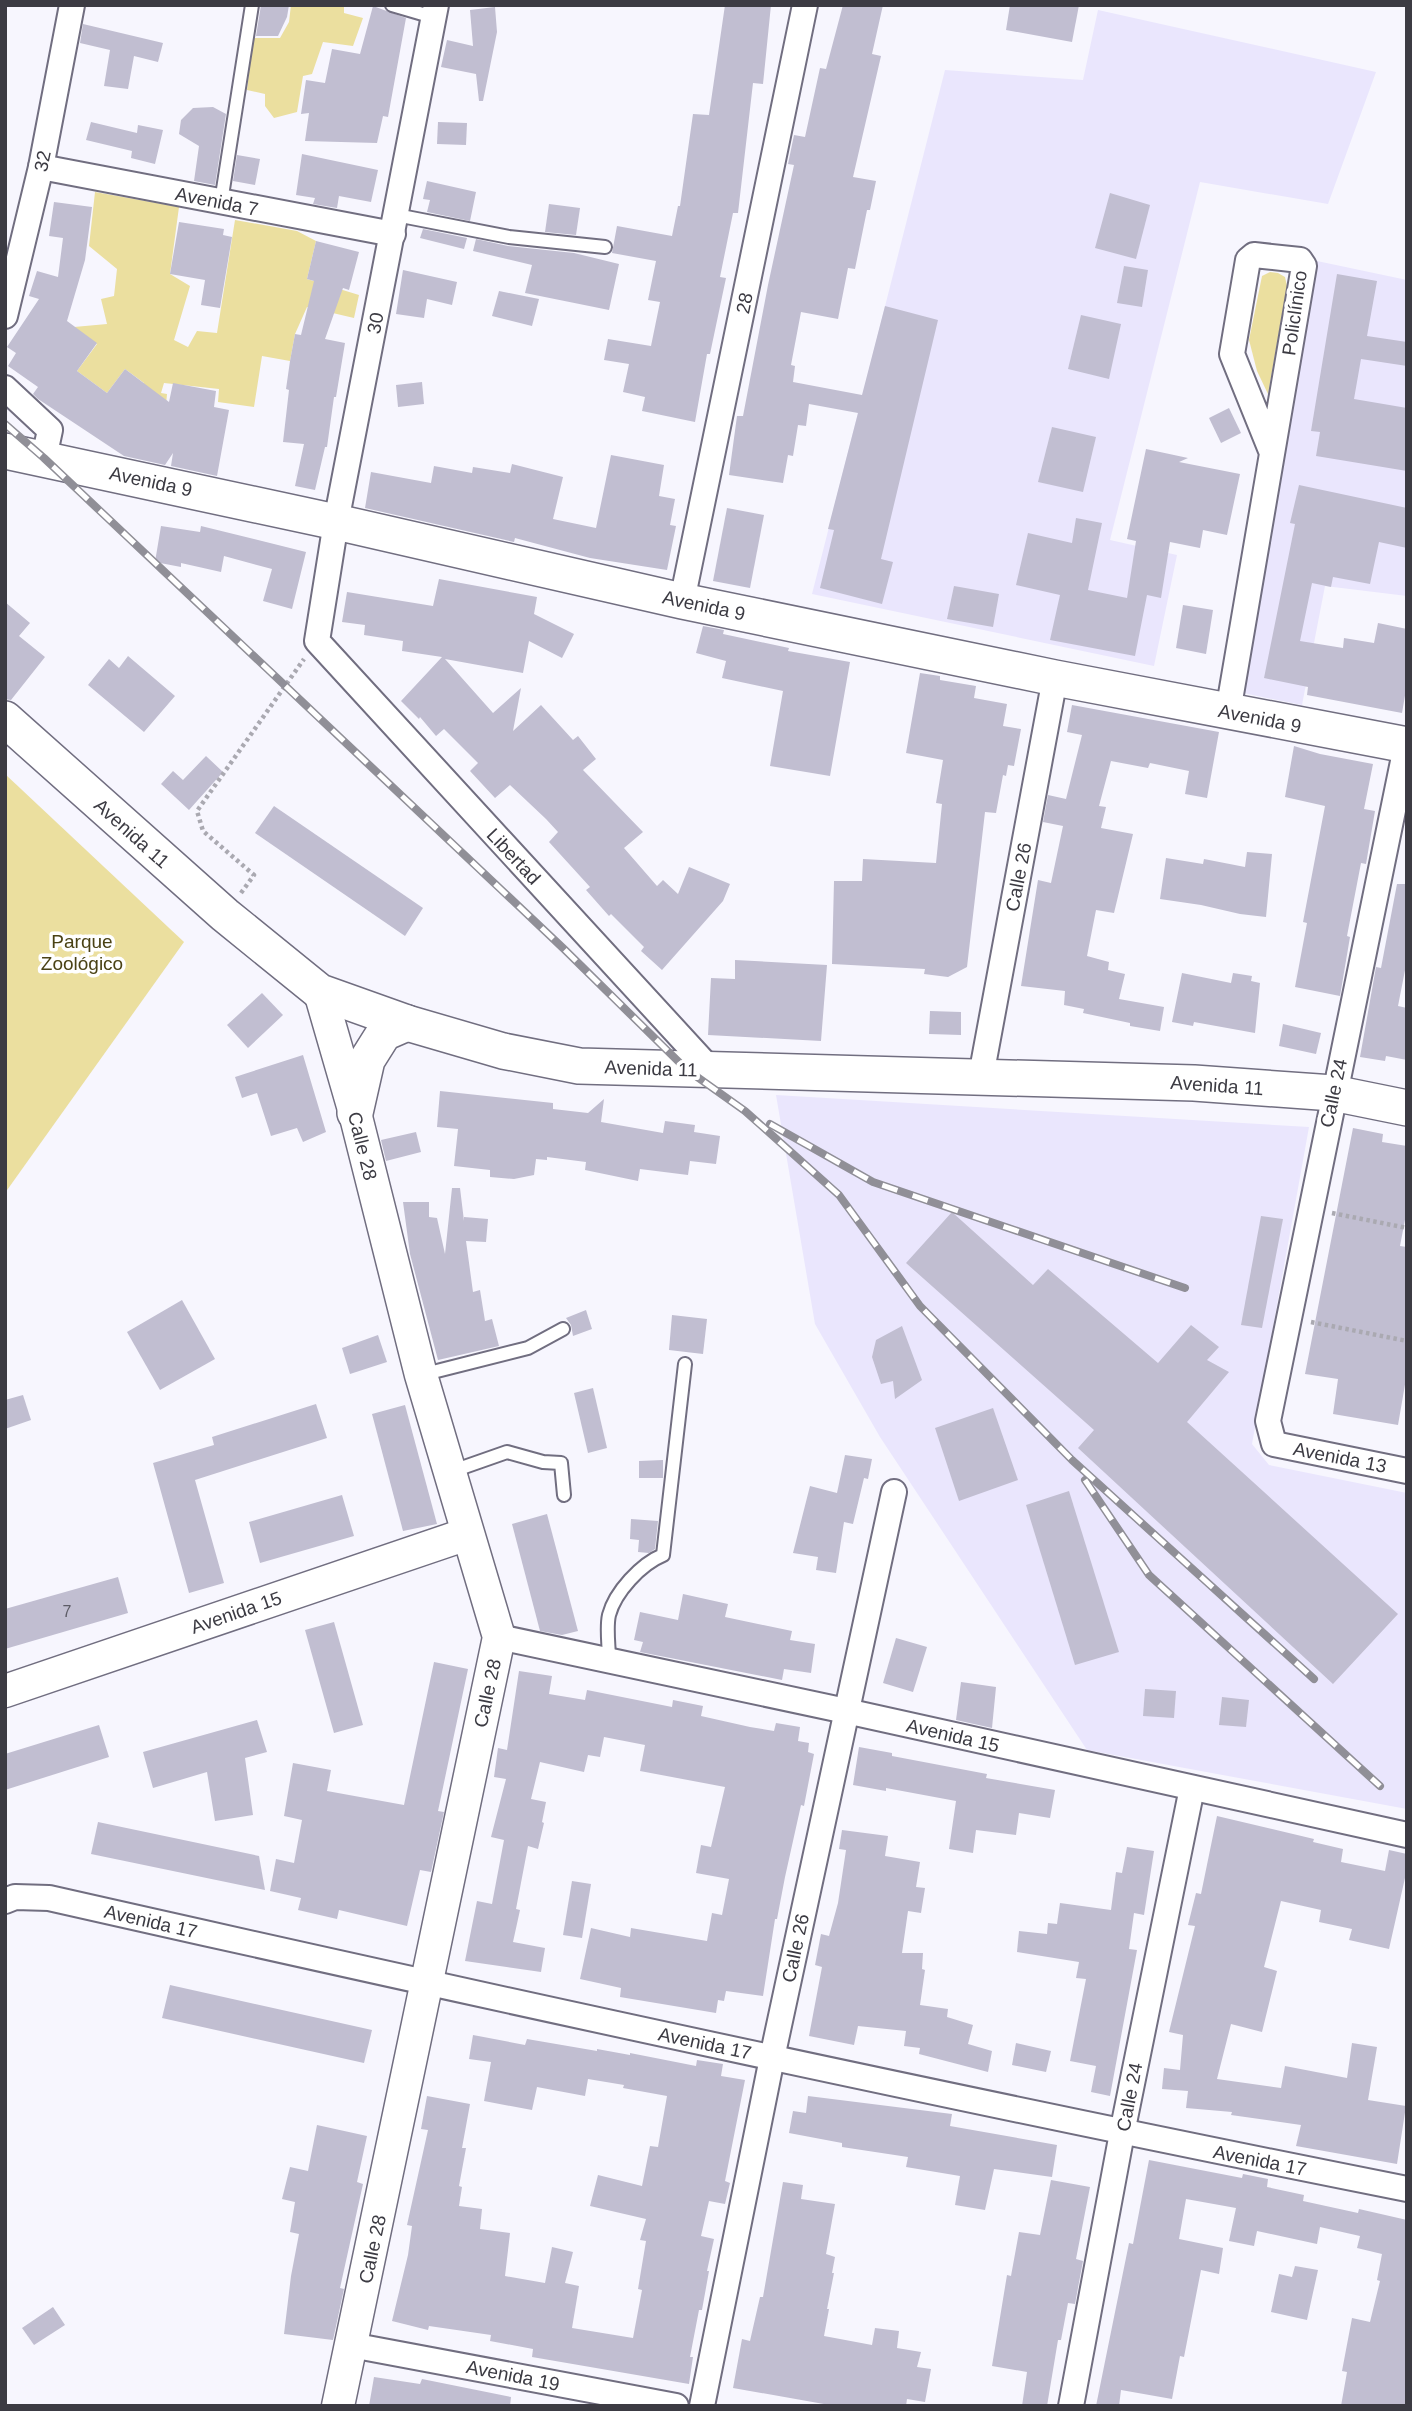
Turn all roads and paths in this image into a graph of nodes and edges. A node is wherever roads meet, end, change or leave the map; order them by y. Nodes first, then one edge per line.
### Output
1 (72, 5) edge
2 (252, 5) edge
3 (391, 5) edge
4 (805, 5) edge
5 (434, 11) edge
6 (41, 167) junction
7 (221, 202) junction
8 (394, 224) junction
9 (605, 247) dead end
10 (5, 316) edge
11 (5, 388) edge
12 (5, 451) edge
13 (1272, 453) junction
14 (44, 458) junction
15 (336, 522) junction
16 (682, 601) junction
17 (317, 641) junction
18 (1055, 678) junction
19 (1228, 712) junction
20 (5, 719) edge
21 (1407, 744) edge
22 (225, 915) junction
23 (320, 992) junction
24 (407, 1023) junction
25 (711, 1070) junction
26 (981, 1076) junction
27 (1333, 1093) junction
28 (1407, 1108) edge
29 (355, 1113) junction
30 (1310, 1209) junction
31 (1407, 1228) edge
32 (1288, 1318) junction
33 (564, 1329) dead end
34 (1407, 1341) edge
35 (685, 1364) dead end
36 (421, 1375) junction
37 (1274, 1444) joint
38 (1407, 1471) edge
39 (449, 1472) junction
40 (894, 1492) dead end
41 (564, 1495) dead end
42 (467, 1534) junction
43 (499, 1637) junction
44 (609, 1660) junction
45 (5, 1691) edge
46 (846, 1711) junction
47 (1192, 1788) junction
48 (1407, 1835) edge
49 (5, 1901) edge
50 (427, 1983) junction
51 (772, 2058) junction
52 (1122, 2133) junction
53 (1407, 2189) edge
54 (351, 2345) junction
55 (338, 2406) edge
56 (676, 2406) edge
57 (702, 2406) edge
58 (1071, 2406) edge

1 - 6 street, 32
2 - 7 lane
3 - 5 lane
4 - 16 street, 28
5 - 8 street, 30
6 - 7 street, Avenida 7
6 - 10 street, 32
7 - 8 street, Avenida 7
8 - 9 lane
8 - 15 street, 30
11 - 14 street
12 - 14 main road, Avenida 9
13 - 13 street, Policlínico
13 - 19 street, Policlínico
14 - 15 main road, Avenida 9
15 - 16 main road, Avenida 9
15 - 17 street, 30
16 - 18 main road, Avenida 9
17 - 22 path
17 - 25 street, Libertad
18 - 19 main road, Avenida 9
18 - 26 street, Calle 26
19 - 21 main road, Avenida 9
20 - 22 main road, Avenida 11
21 - 27 street, Calle 24
22 - 23 main road, Avenida 11
23 - 24 main road, Avenida 11
23 - 29 street, Calle 28
24 - 25 main road, Avenida 11
24 - 29 main road
25 - 26 main road, Avenida 11
26 - 27 main road, Avenida 11
27 - 28 main road, Avenida 11
27 - 30 street, Calle 24
29 - 36 street, Calle 28
30 - 31 path
30 - 32 street, Calle 24
32 - 34 path
32 - 37 street, Calle 24
33 - 36 lane
35 - 44 lane
36 - 39 street, Calle 28
37 - 38 street, Avenida 13
39 - 41 lane
39 - 42 street, Calle 28
40 - 46 street, Calle 26
42 - 43 street, Calle 28
42 - 45 street, Avenida 15
43 - 44 street, Avenida 15
43 - 50 street, Calle 28
44 - 46 street, Avenida 15
46 - 47 street, Avenida 15
46 - 51 street, Calle 26
47 - 48 street, Avenida 15
47 - 52 street, Calle 24
49 - 50 street, Avenida 17
50 - 51 street, Avenida 17
50 - 54 street, Calle 28
51 - 52 street, Avenida 17
51 - 57 street, Calle 26
52 - 53 street, Avenida 17
52 - 58 street, Calle 24
54 - 55 street, Calle 28
54 - 56 street, Avenida 19

